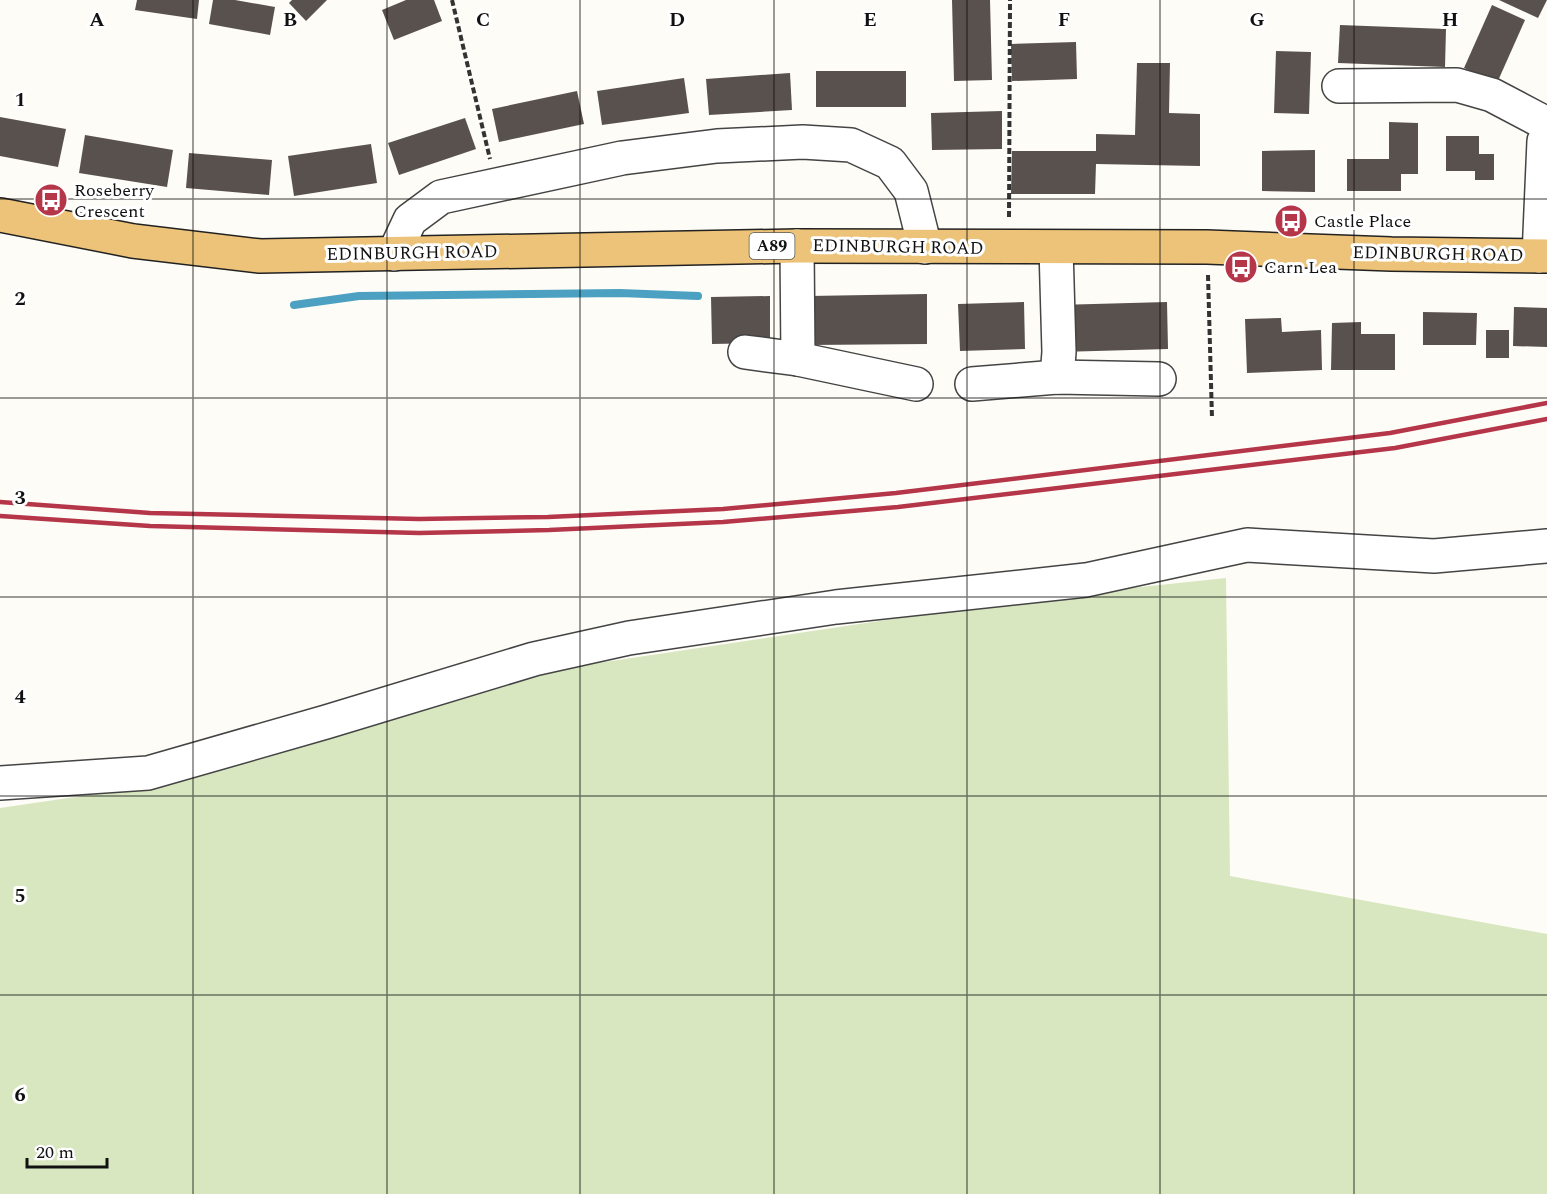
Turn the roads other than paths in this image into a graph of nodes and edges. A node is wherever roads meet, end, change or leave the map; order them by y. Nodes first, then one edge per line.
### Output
1 (1339, 86) dead end
2 (1547, 124) edge
3 (1547, 136) edge
4 (0, 215) edge
5 (796, 246) junction
6 (925, 247) junction
7 (1056, 248) junction
8 (394, 254) junction
9 (1543, 256) edge
10 (745, 352) dead end
11 (798, 359) junction
12 (1057, 378) junction
13 (1159, 380) dead end
14 (916, 384) dead end
15 (972, 384) dead end
16 (1547, 546) edge
17 (0, 783) edge

1 - 2 street
3 - 9 street
4 - 8 main road, EDINBURGH ROAD / A89
5 - 6 main road, EDINBURGH ROAD / A89
5 - 8 main road, EDINBURGH ROAD / A89
5 - 11 street
6 - 7 main road, EDINBURGH ROAD / A89
6 - 8 street
7 - 9 main road, EDINBURGH ROAD / A89
7 - 12 street
10 - 11 street
11 - 14 street
12 - 13 street
12 - 15 street
16 - 17 street

